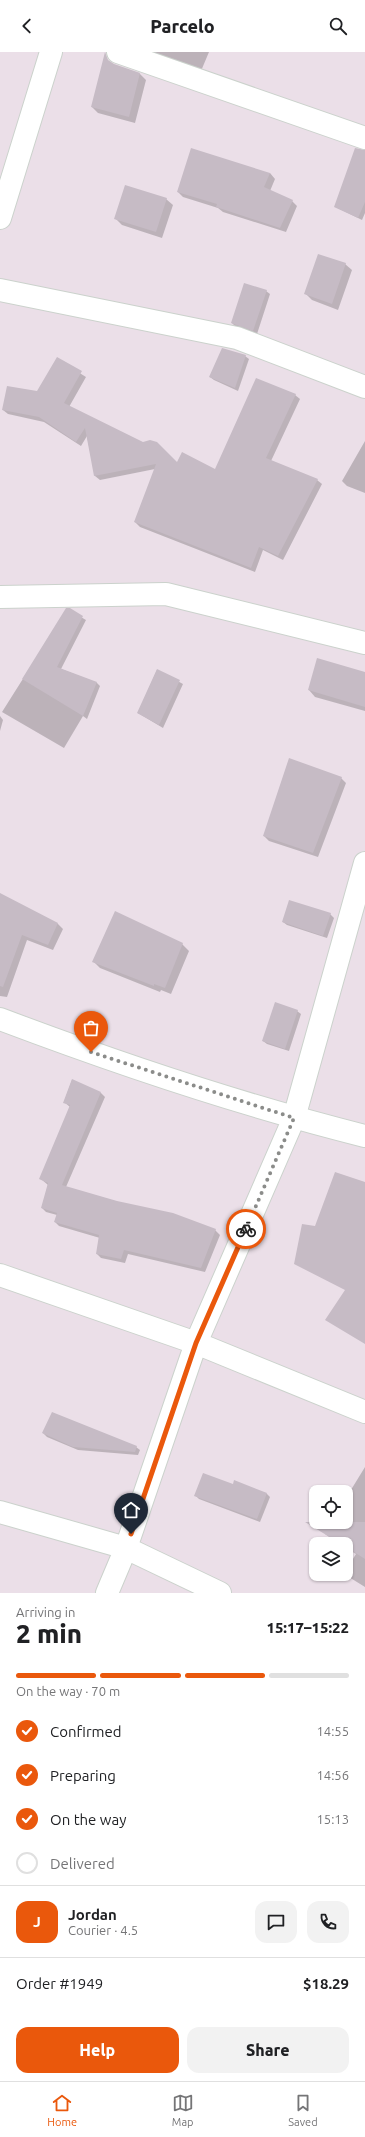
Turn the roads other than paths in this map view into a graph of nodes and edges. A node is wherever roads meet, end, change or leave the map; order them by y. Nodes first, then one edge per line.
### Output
1 (51, 52) edge
2 (118, 52) edge
3 (365, 138) edge
4 (0, 218) edge
5 (0, 290) edge
6 (365, 387) edge
7 (0, 597) edge
8 (365, 643) edge
9 (365, 863) edge
10 (0, 1019) edge
11 (294, 1118) junction
12 (365, 1136) edge
13 (0, 1275) edge
14 (196, 1343) junction
15 (365, 1412) edge
16 (0, 1512) edge
17 (126, 1548) junction
18 (107, 1593) edge
19 (220, 1593) edge

1 - 4 street
2 - 3 street
5 - 6 street
7 - 8 street
9 - 11 street
10 - 11 street
11 - 12 street
11 - 14 street
13 - 14 street
14 - 15 street
14 - 17 street
16 - 17 street
17 - 18 street
17 - 19 street

